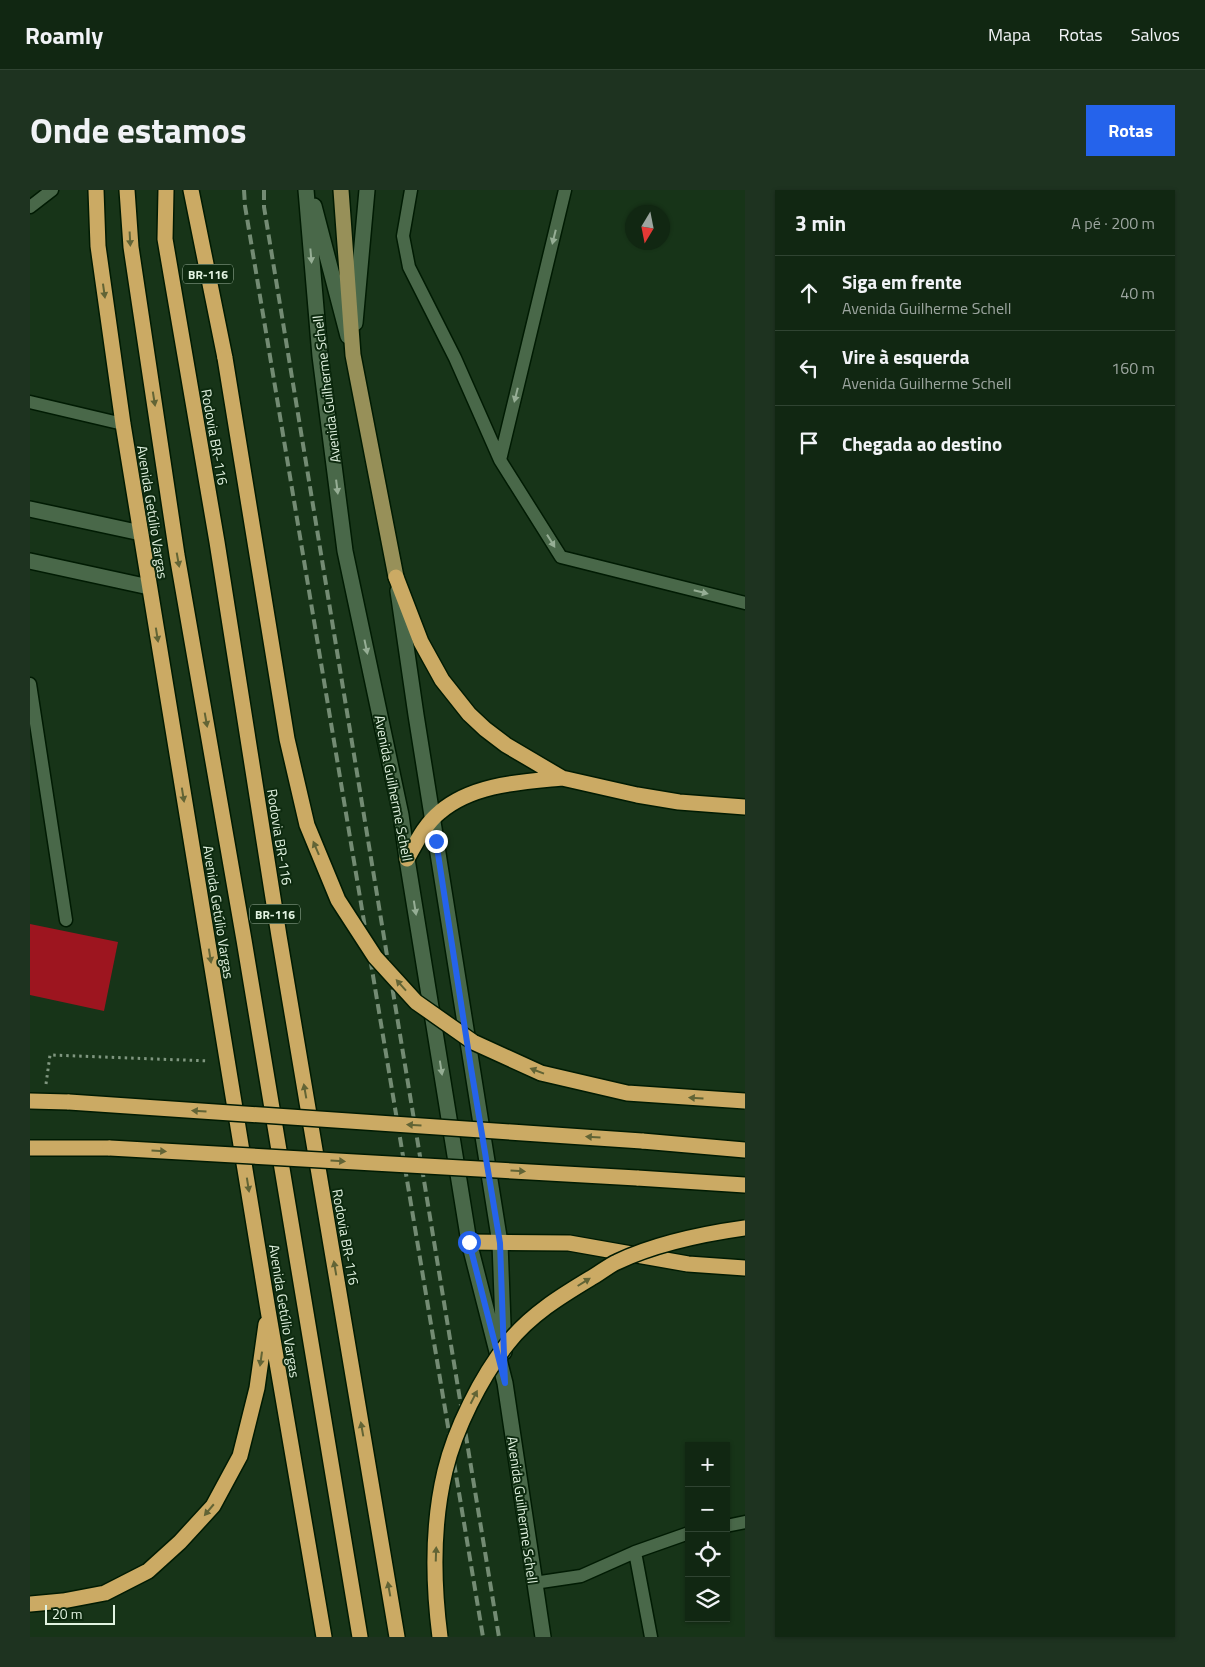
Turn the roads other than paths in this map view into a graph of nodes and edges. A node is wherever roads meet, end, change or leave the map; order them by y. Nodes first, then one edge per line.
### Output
1 (52, 190) edge
2 (96, 190) edge
3 (127, 190) edge
4 (166, 190) edge
5 (191, 190) edge
6 (306, 190) edge
7 (310, 190) edge
8 (341, 190) edge
9 (366, 190) edge
10 (410, 190) edge
11 (565, 190) edge
12 (30, 206) edge
13 (353, 355) junction
14 (30, 402) edge
15 (123, 424) junction
16 (500, 460) junction
17 (30, 509) edge
18 (141, 533) junction
19 (30, 561) edge
20 (396, 577) junction
21 (149, 587) junction
22 (745, 603) edge
23 (30, 684) edge
24 (562, 778) junction
25 (745, 807) edge
26 (433, 818) junction
27 (407, 859) junction
28 (66, 920) dead end
29 (37, 1101) edge
30 (745, 1101) edge
31 (30, 1148) edge
32 (745, 1150) edge
33 (745, 1185) edge
34 (745, 1228) edge
35 (469, 1242) junction
36 (500, 1243) junction
37 (745, 1268) edge
38 (268, 1310) junction
39 (505, 1383) junction
40 (745, 1522) edge
41 (730, 1525) edge
42 (685, 1534) edge
43 (635, 1552) junction
44 (534, 1583) junction
45 (30, 1604) edge
46 (324, 1637) edge
47 (360, 1637) edge
48 (397, 1637) edge
49 (440, 1637) edge
50 (543, 1637) edge
51 (651, 1637) edge

1 - 12 lane
2 -> 15 highway, Avenida Getúlio Vargas
3 -> 47 highway, BR-116
48 -> 4 highway, Rodovia BR-116 / BR-116
30 -> 5 highway, BR-116, bridge
6 -> 27 main road, Avenida Guilherme Schell
7 - 13 main road, Avenida Guilherme Schell
8 - 13 main road
9 - 13 main road
10 - 16 lane
11 -> 16 lane
13 - 20 main road, Avenida Guilherme Schell
14 - 15 lane
15 - 18 highway, Avenida Getúlio Vargas
16 -> 22 lane
17 - 18 main road
18 - 21 highway, Avenida Getúlio Vargas
19 - 21 main road
20 - 24 highway
20 - 26 main road, Avenida Guilherme Schell
21 -> 38 highway, Avenida Getúlio Vargas
23 - 28 lane
24 - 25 highway
24 - 26 highway
26 - 27 highway
26 - 36 main road, Avenida Guilherme Schell
27 -> 35 main road, Avenida Guilherme Schell
32 -> 29 highway, bridge
31 -> 33 highway, bridge
49 -> 34 highway, bridge
35 - 36 highway
35 - 39 main road, Avenida Guilherme Schell
36 - 37 highway
36 - 39 main road, Avenida Guilherme Schell
38 -> 45 highway
38 - 46 highway, Avenida Getúlio Vargas
39 - 44 main road, Avenida Guilherme Schell
40 - 41 lane
42 - 43 lane
43 - 44 lane
43 - 51 lane
44 - 50 main road, Avenida Guilherme Schell

